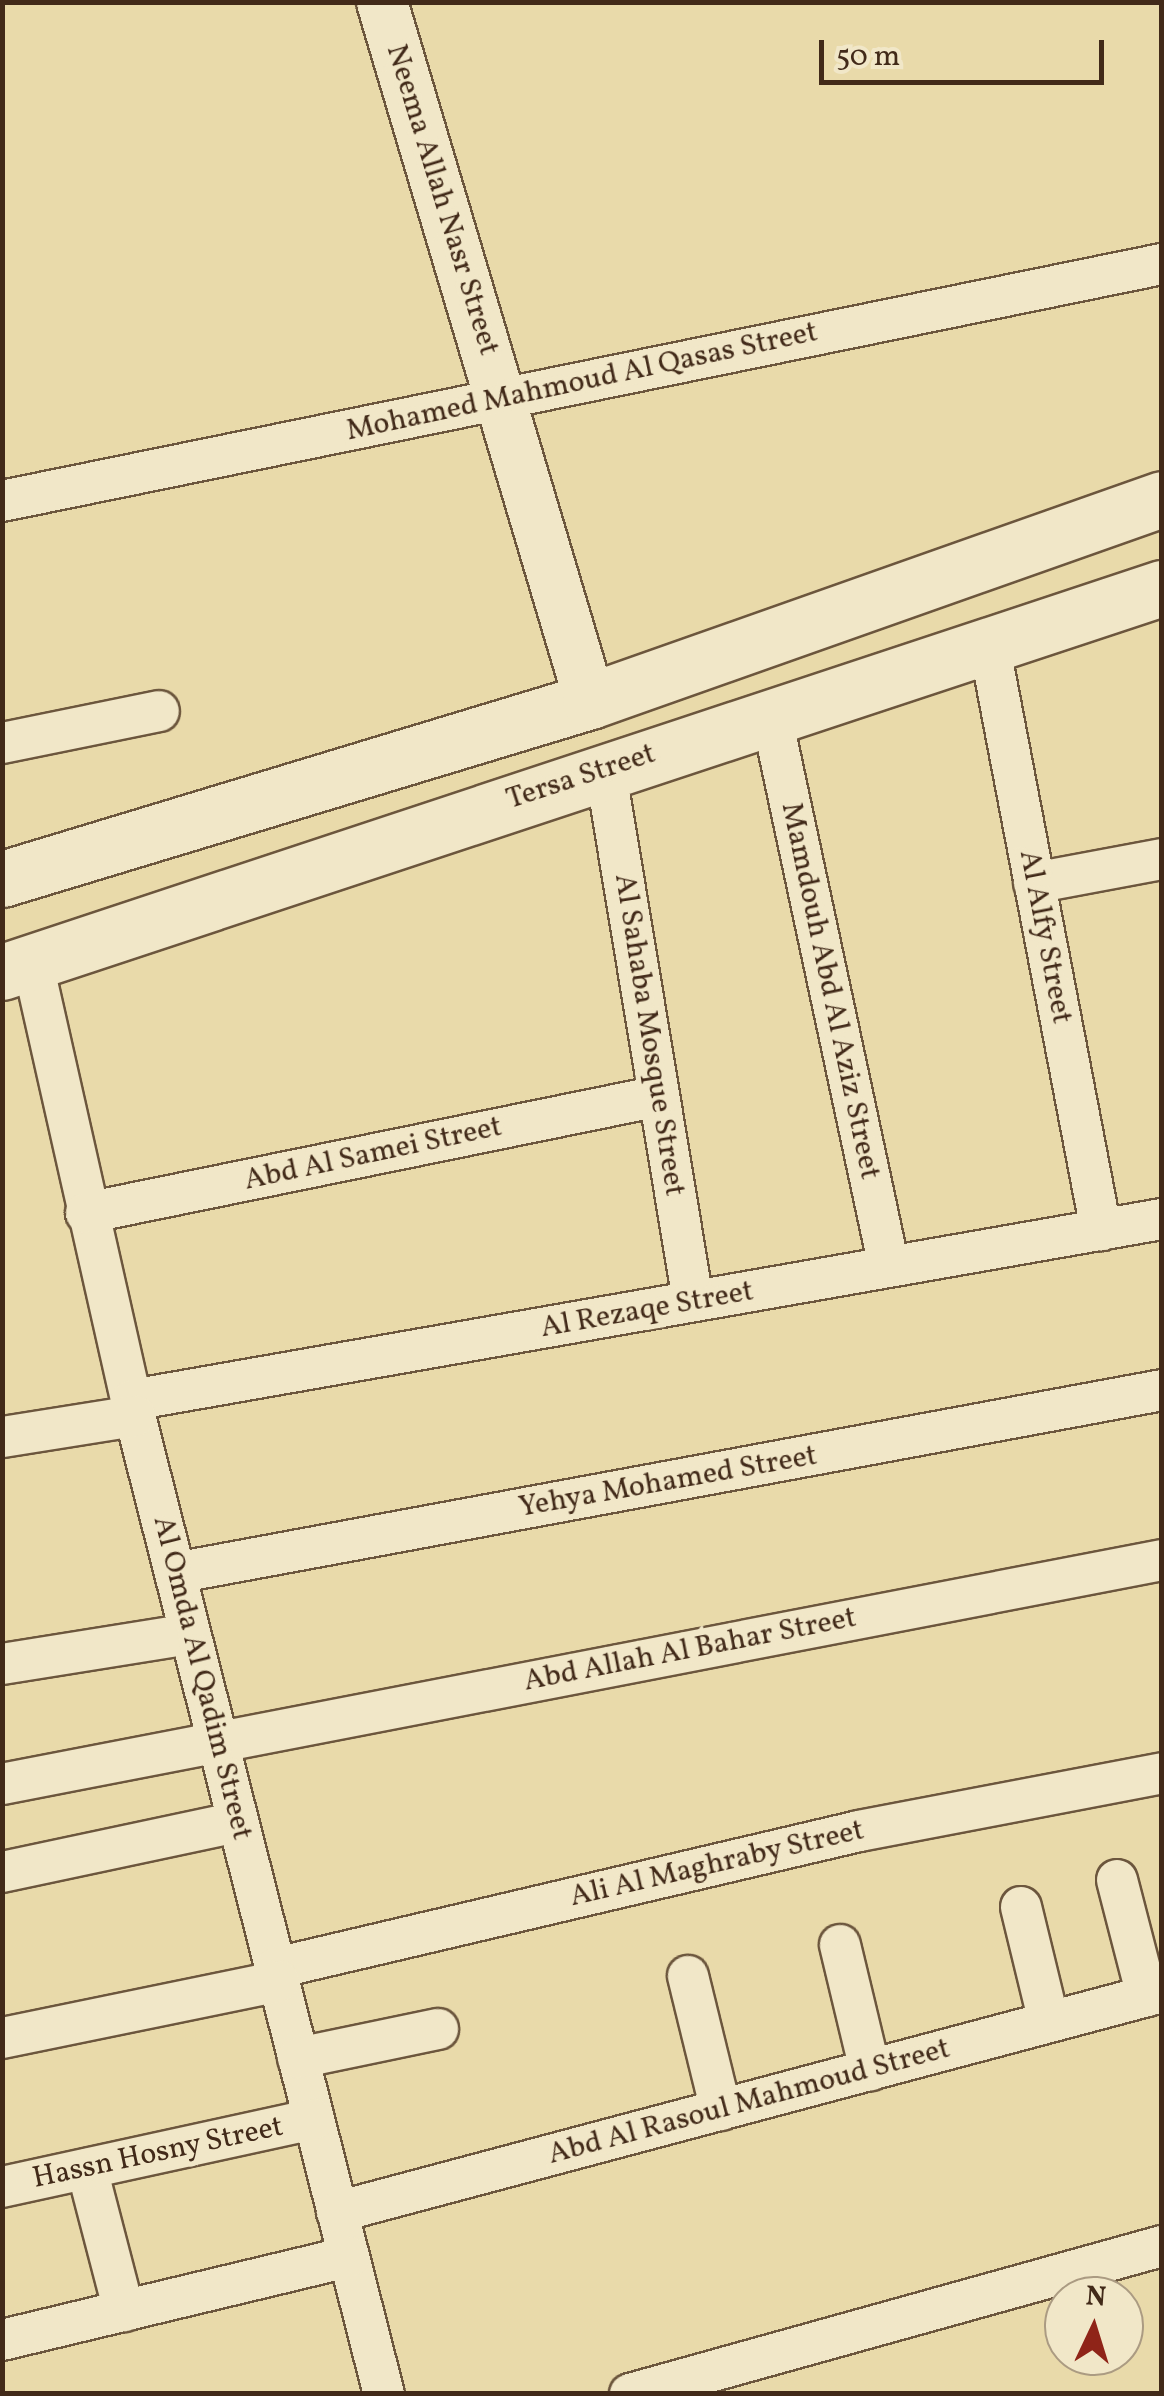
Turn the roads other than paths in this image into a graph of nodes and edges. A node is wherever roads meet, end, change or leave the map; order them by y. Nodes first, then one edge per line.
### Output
1 (382, 2) edge
2 (1162, 264) edge
3 (502, 398) junction
4 (1162, 499) edge
5 (2, 501) edge
6 (1162, 588) edge
7 (988, 644) junction
8 (590, 700) junction
9 (160, 711) dead end
10 (771, 714) junction
11 (2, 743) edge
12 (605, 768) junction
13 (1162, 859) edge
14 (4, 875) edge
15 (1034, 883) junction
16 (17, 966) edge
17 (659, 1096) junction
18 (86, 1213) junction
19 (1162, 1219) edge
20 (1101, 1230) junction
21 (890, 1267) junction
22 (693, 1302) junction
23 (1162, 1390) edge
24 (133, 1408) junction
25 (2, 1437) edge
26 (1162, 1560) edge
27 (175, 1573) junction
28 (190, 1634) junction
29 (2, 1664) edge
30 (218, 1740) junction
31 (1162, 1773) edge
32 (2, 1784) edge
33 (238, 1822) junction
34 (2, 1872) edge
35 (1118, 1880) dead end
36 (1021, 1907) dead end
37 (840, 1945) dead end
38 (277, 1975) junction
39 (688, 1976) dead end
40 (1154, 1994) edge
41 (1049, 2022) junction
42 (438, 2029) dead end
43 (2, 2038) edge
44 (298, 2058) junction
45 (870, 2070) junction
46 (721, 2110) junction
47 (314, 2119) junction
48 (86, 2169) junction
49 (2, 2187) edge
50 (337, 2212) junction
51 (1162, 2246) edge
52 (349, 2257) junction
53 (124, 2311) junction
54 (2, 2340) edge
55 (384, 2394) edge
56 (630, 2394) edge

1 - 3 street, Neema Allah Nasr Street
2 - 3 street, Mohamed Mahmoud Al Qasas Street
3 - 5 street, Mohamed Mahmoud Al Qasas Street
3 - 8 street, Neema Allah Nasr Street
4 - 8 main road
6 - 7 main road, Tersa Street
7 - 10 main road, Tersa Street
7 - 15 street, Al Alfy Street
8 - 14 main road
9 - 11 street
10 - 12 main road, Tersa Street
10 - 21 street, Mamdouh Abd Al Aziz Street
12 - 16 main road, Tersa Street
12 - 17 street, Al Sahaba Mosque Street
13 - 15 street
15 - 20 street, Al Alfy Street
16 - 18 street, Al Omda Al Qadim Street
17 - 18 street, Abd Al Samei Street
17 - 22 street, Al Sahaba Mosque Street
18 - 24 street, Al Omda Al Qadim Street
19 - 20 street, Al Rezaqe Street
20 - 21 street, Al Rezaqe Street
21 - 22 street, Al Rezaqe Street
22 - 24 street, Al Rezaqe Street
23 - 27 street, Yehya Mohamed Street
24 - 25 street, Al Rezaqe Street
24 - 27 street, Al Omda Al Qadim Street
26 - 30 street, Abd Allah Al Bahar Street
27 - 28 street, Al Omda Al Qadim Street
28 - 29 street
28 - 30 street, Al Omda Al Qadim Street
30 - 32 street, Abd Allah Al Bahar Street
30 - 33 street, Al Omda Al Qadim Street
31 - 38 street, Ali Al Maghraby Street
33 - 34 street
33 - 38 street, Al Omda Al Qadim Street
35 - 40 street
36 - 41 street
37 - 45 street
38 - 43 street, Ali Al Maghraby Street
38 - 44 street, Al Omda Al Qadim Street
39 - 46 street
40 - 41 street, Abd Al Rasoul Mahmoud Street
41 - 45 street, Abd Al Rasoul Mahmoud Street
42 - 44 street
44 - 47 street, Al Omda Al Qadim Street
45 - 46 street, Abd Al Rasoul Mahmoud Street
46 - 50 street, Abd Al Rasoul Mahmoud Street
47 - 48 street, Hassn Hosny Street
47 - 50 street, Al Omda Al Qadim Street
48 - 49 street, Hassn Hosny Street
48 - 53 street
50 - 52 street, Al Omda Al Qadim Street
51 - 56 street
52 - 53 street
52 - 55 street, Al Omda Al Qadim Street
53 - 54 street

